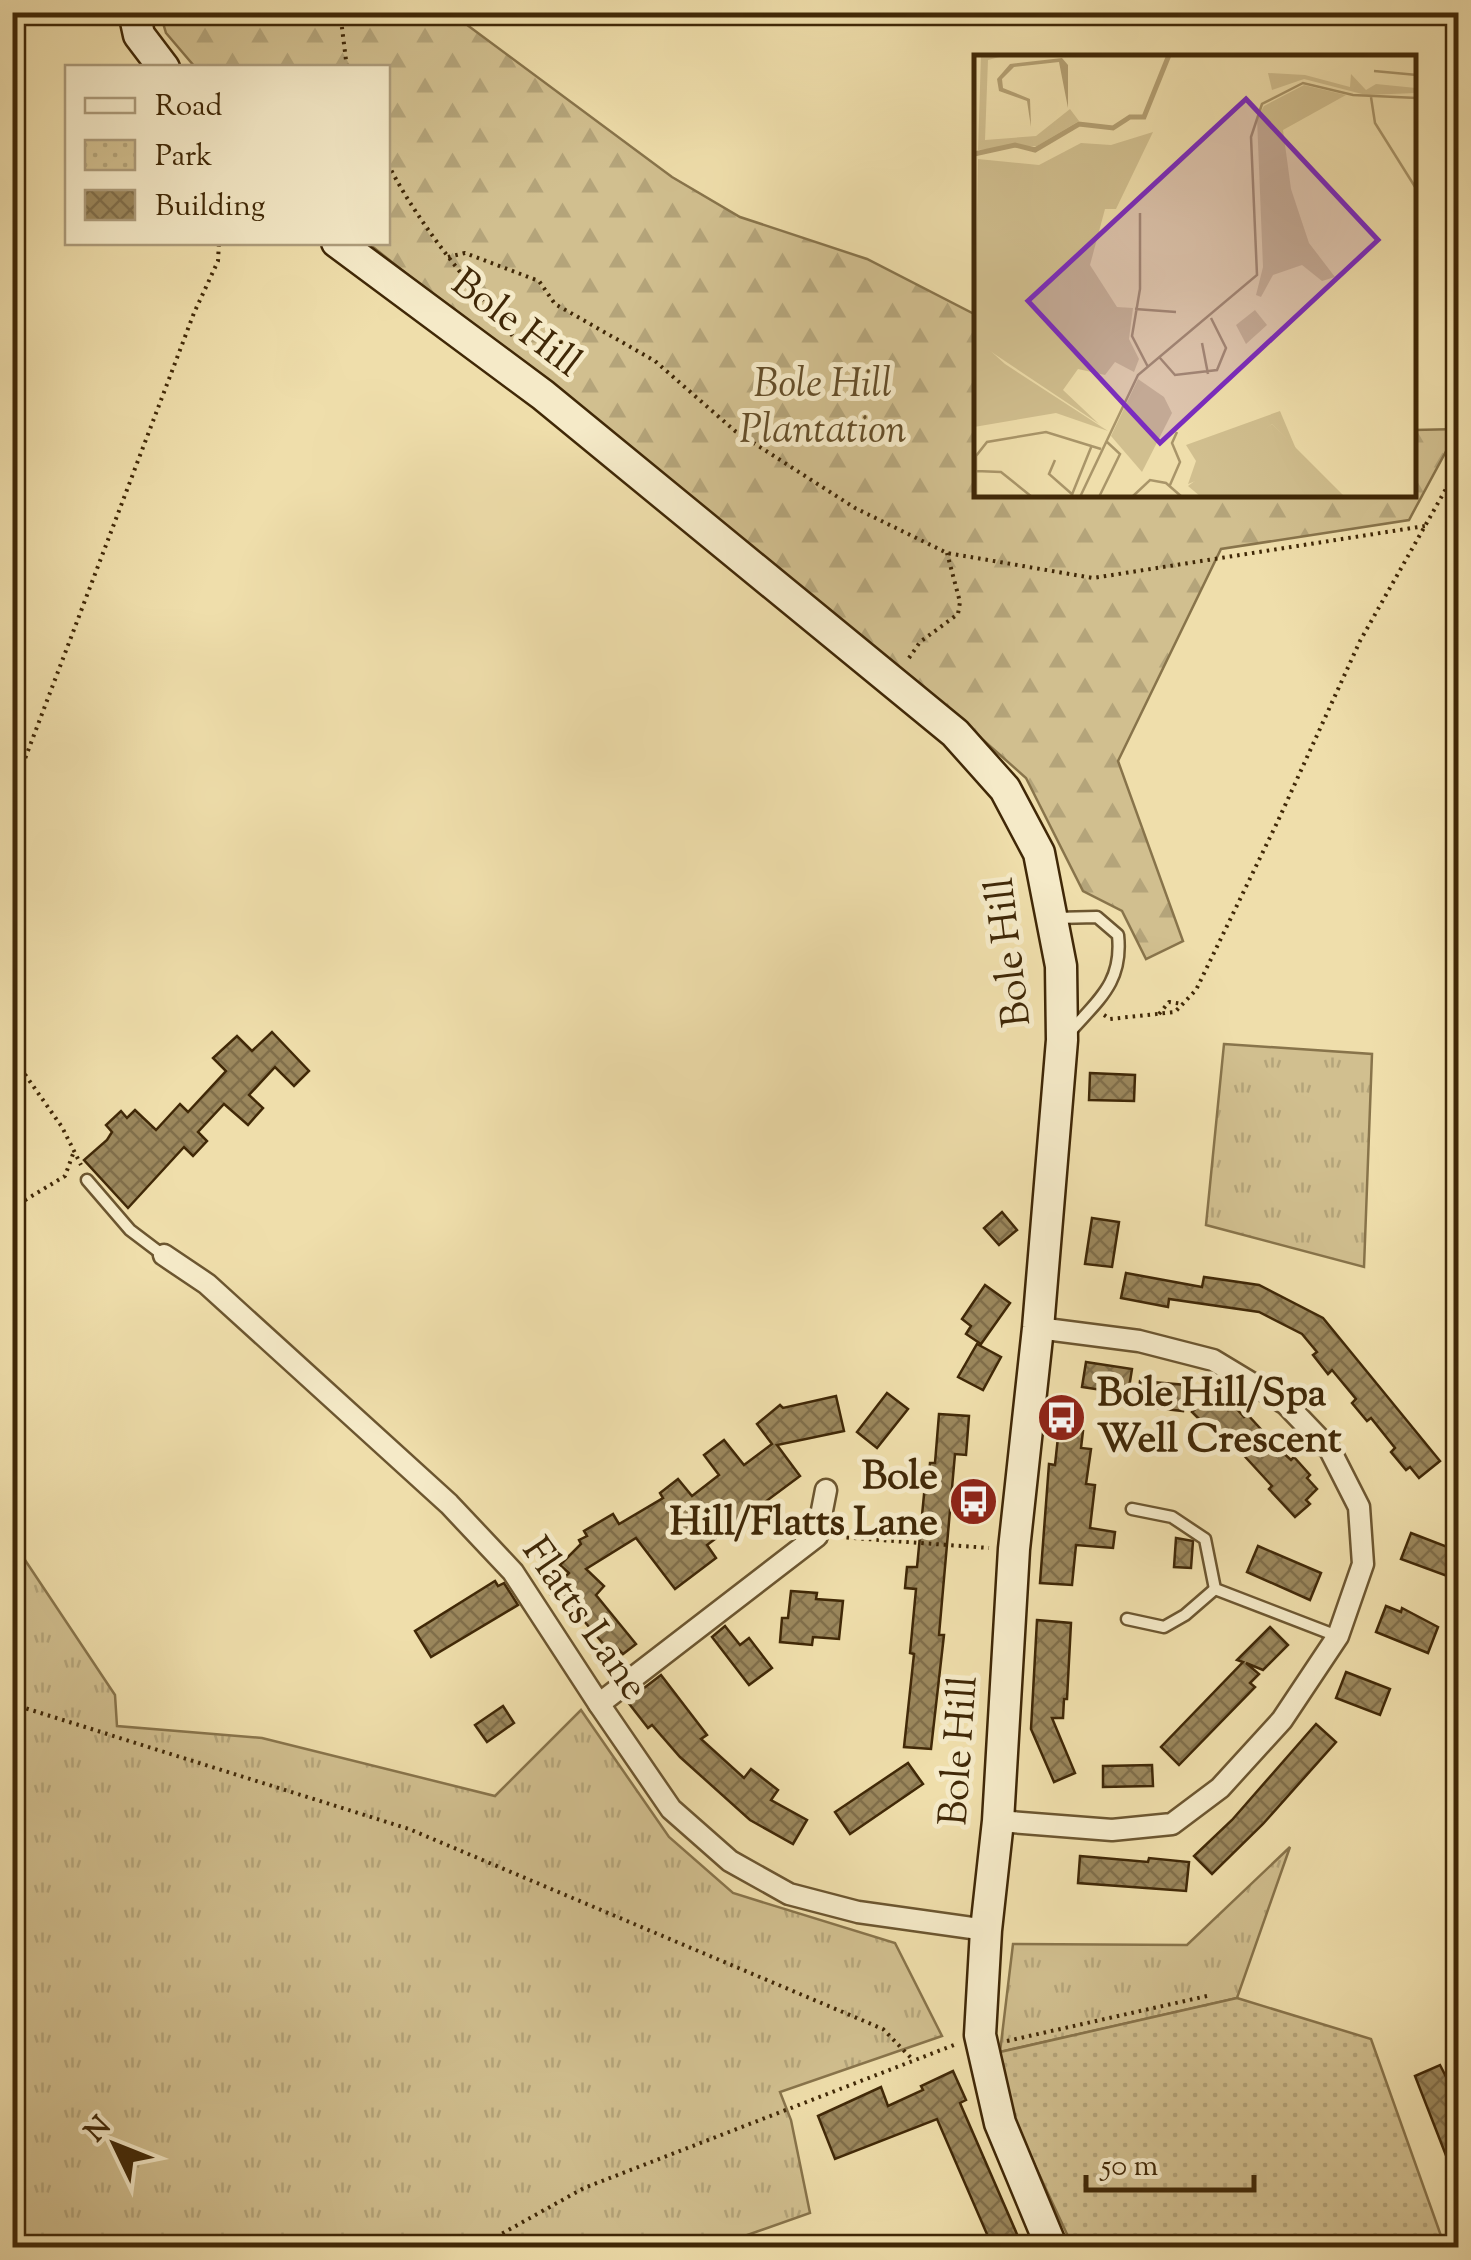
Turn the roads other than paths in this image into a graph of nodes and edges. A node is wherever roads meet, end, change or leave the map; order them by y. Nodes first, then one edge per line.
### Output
1 (134, 12) edge
2 (162, 65) edge
3 (341, 245) edge
4 (1054, 918) junction
5 (1062, 1040) junction
6 (88, 1180) road end
7 (164, 1256) joint
8 (1038, 1328) junction
9 (826, 1490) dead end
10 (1132, 1508) dead end
11 (1214, 1588) junction
12 (1127, 1620) dead end
13 (1338, 1636) junction
14 (598, 1704) junction
15 (998, 1820) junction
16 (986, 1930) junction
17 (1052, 2248) edge

1 - 2 street
3 - 4 street, Bole Hill
4 - 5 street, Bole Hill
4 - 5 lane
5 - 8 street, Bole Hill
6 - 7 lane
7 - 14 street, Flatts Lane
8 - 13 street
8 - 15 street, Bole Hill
9 - 14 street
10 - 11 lane
11 - 12 lane
11 - 13 lane
13 - 15 street
14 - 16 street, Flatts Lane
15 - 16 street, Bole Hill
16 - 17 street, Bole Hill

